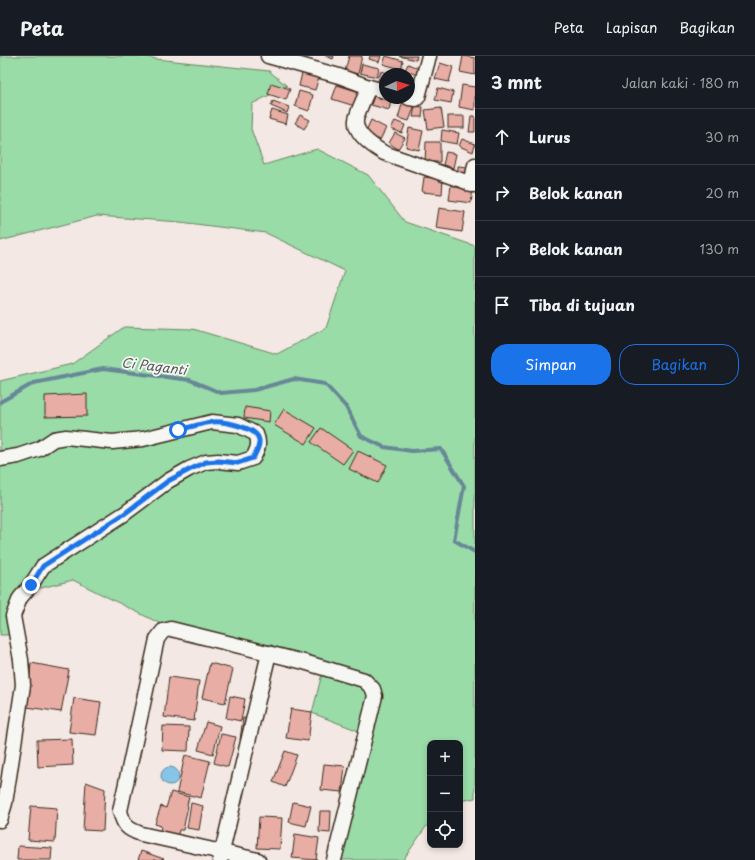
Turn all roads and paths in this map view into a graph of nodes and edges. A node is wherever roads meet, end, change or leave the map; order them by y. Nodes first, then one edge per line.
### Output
1 (268, 56) edge
2 (429, 56) edge
3 (369, 87) junction
4 (379, 90) edge
5 (415, 99) edge
6 (475, 165) edge
7 (473, 185) edge
8 (0, 459) edge
9 (269, 653) junction
10 (0, 820) edge
11 (221, 856) edge
12 (258, 860) edge
13 (334, 860) edge

1 - 3 street
2 - 5 street
3 - 4 street
3 - 7 street
6 - 7 street
8 - 10 street
9 - 11 street
9 - 11 street
9 - 13 street
11 - 12 street

